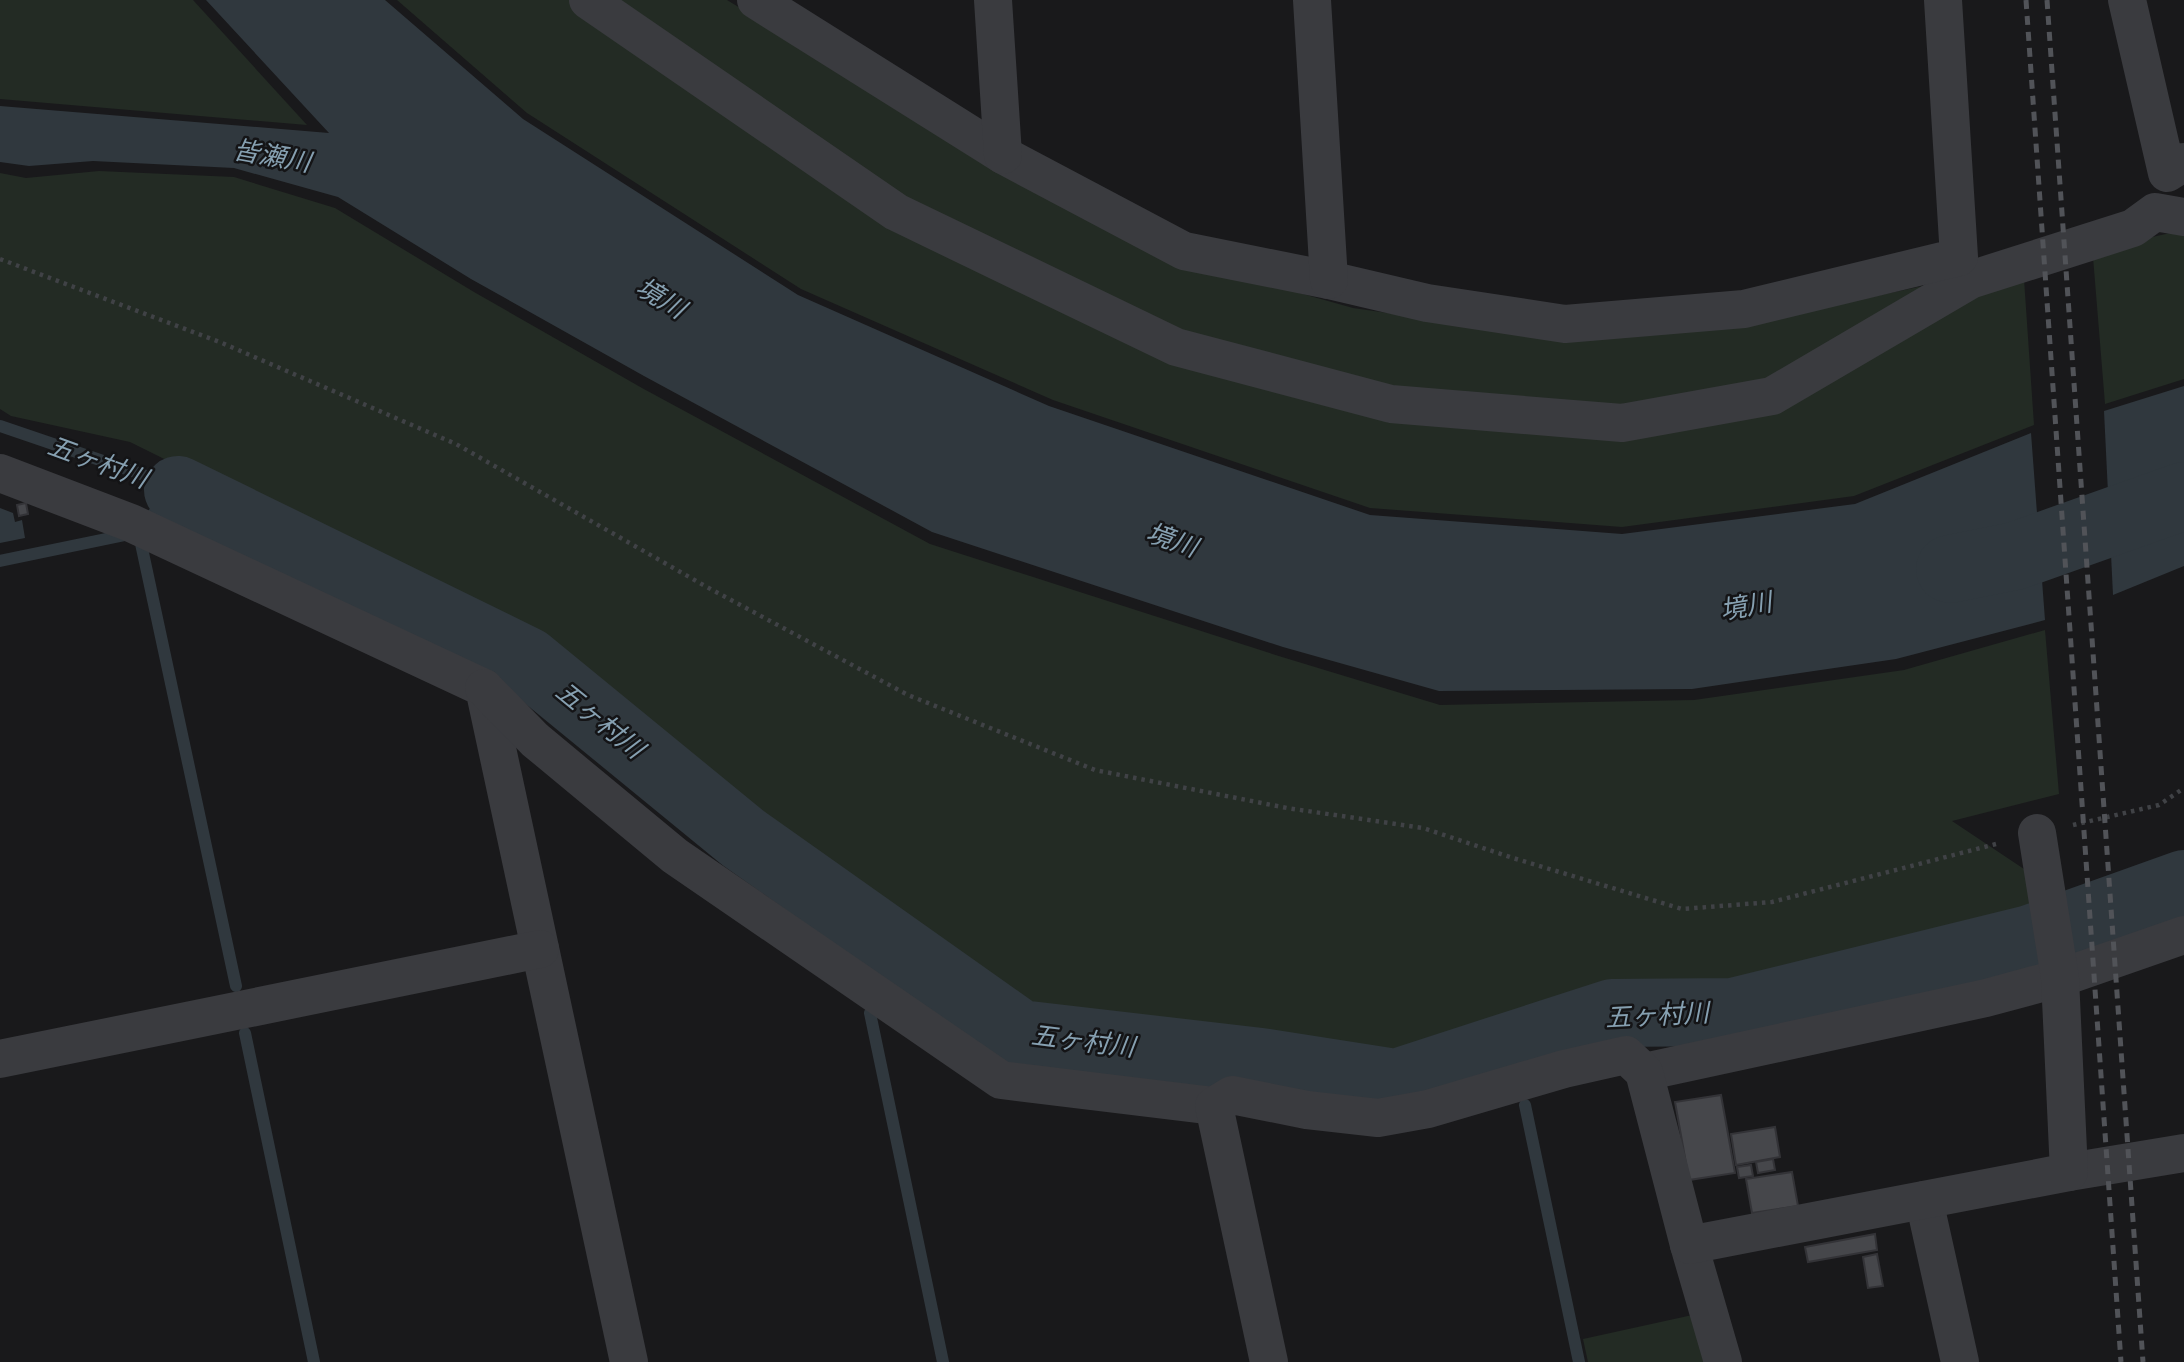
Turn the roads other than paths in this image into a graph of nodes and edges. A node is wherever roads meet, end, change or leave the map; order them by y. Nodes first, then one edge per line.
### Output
1 (588, 0) edge
2 (756, 0) edge
3 (993, 0) edge
4 (1312, 0) edge
5 (1943, 0) edge
6 (2127, 0) edge
7 (1003, 155) junction
8 (2175, 168) edge
9 (2169, 215) edge
10 (1964, 269) junction
11 (1329, 280) junction
12 (0, 473) edge
13 (484, 688) junction
14 (2037, 833) road end
15 (2184, 935) edge
16 (540, 949) junction
17 (2060, 975) junction
18 (0, 1059) edge
19 (1644, 1072) junction
20 (1214, 1106) junction
21 (2184, 1153) edge
22 (2070, 1172) junction
23 (1924, 1200) junction
24 (1689, 1245) junction
25 (629, 1362) edge
26 (1269, 1362) edge
27 (1723, 1362) edge
28 (1960, 1362) edge

1 - 10 street
2 - 7 street
3 - 7 street
4 - 11 street
5 - 10 street
6 - 8 street
7 - 11 street
8 - 9 street
9 - 10 street
10 - 11 street
12 - 13 street
13 - 16 street
13 - 20 street
14 - 17 street
15 - 17 street
16 - 18 street
16 - 25 street
17 - 19 street
17 - 22 street
19 - 20 street
19 - 24 street
20 - 26 street
21 - 22 street
22 - 23 street
23 - 24 street
23 - 28 street
24 - 27 street

